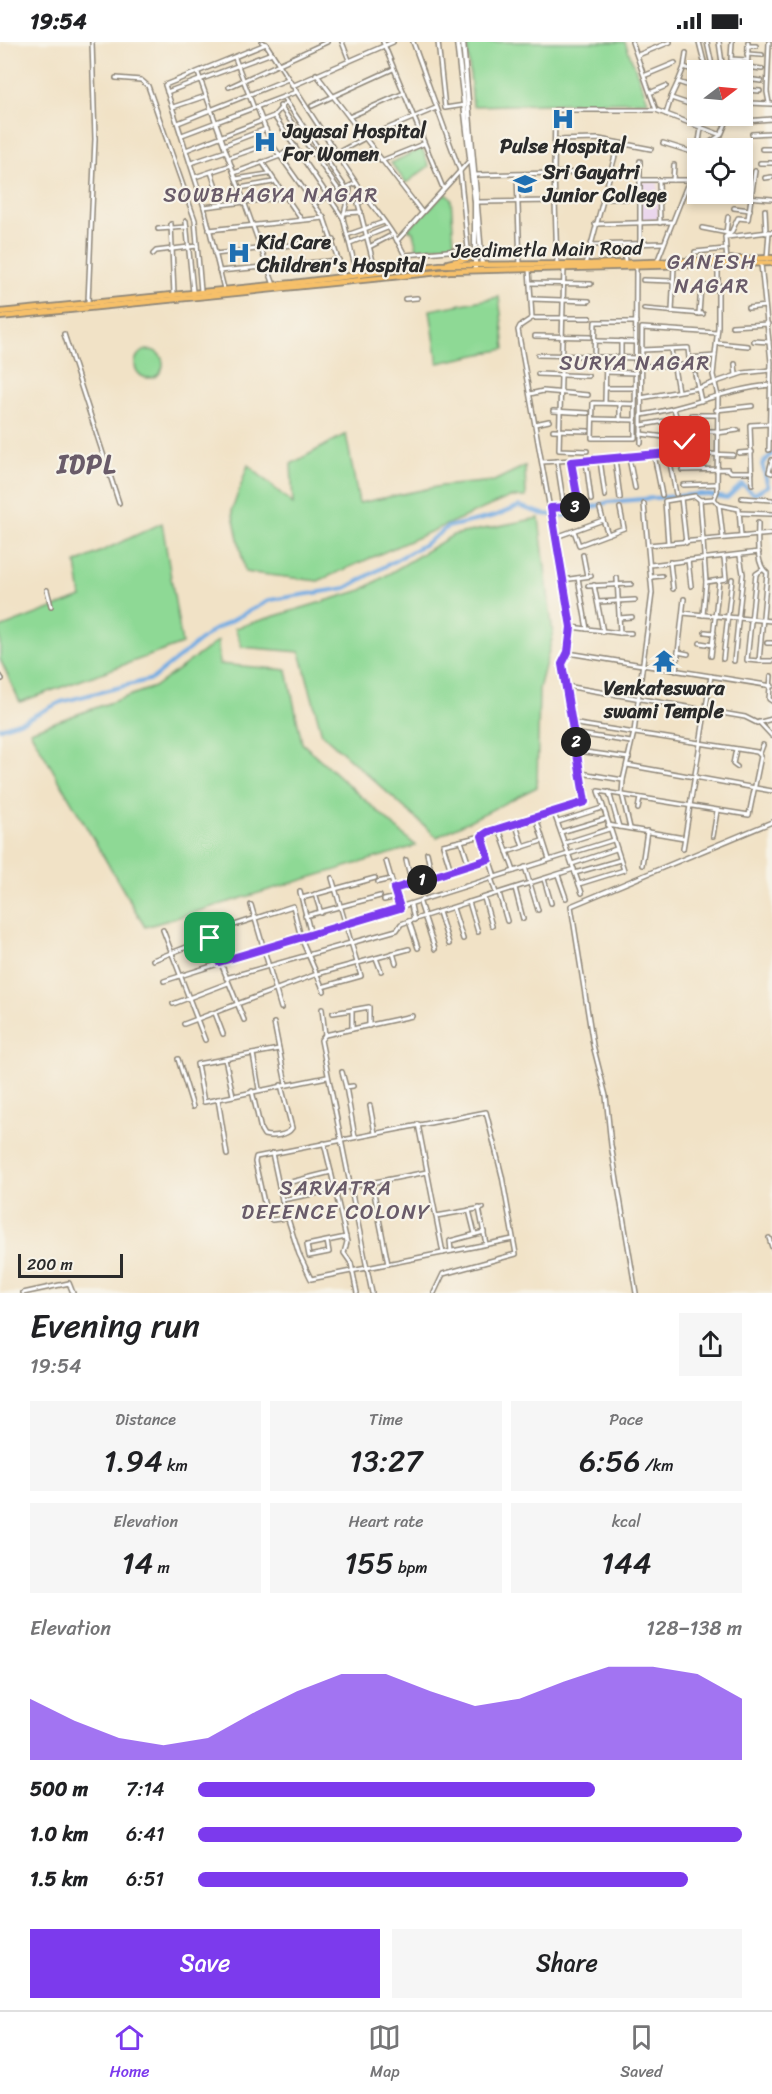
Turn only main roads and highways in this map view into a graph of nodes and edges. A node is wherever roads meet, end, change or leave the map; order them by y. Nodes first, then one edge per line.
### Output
1 (475, 257) road end
2 (770, 258) edge
3 (772, 263) edge
4 (440, 266) junction
5 (615, 266) junction
6 (482, 267) junction
7 (475, 268) junction
8 (244, 290) junction
9 (0, 312) edge
10 (0, 318) edge

1 - 4 main road
2 - 5 main road, Jeedimetla Main Road
3 - 5 main road, Jeedimetla Main Road
4 - 7 main road, Jeedimetla Main Road
4 - 8 main road, Jeedimetla Main Road
5 - 6 main road, Jeedimetla Main Road
5 - 6 main road, Jeedimetla Main Road
6 - 7 main road, Jeedimetla Main Road
7 - 8 main road, Jeedimetla Main Road
8 - 9 main road, Jeedimetla Main Road
8 - 10 main road, Jeedimetla Main Road

